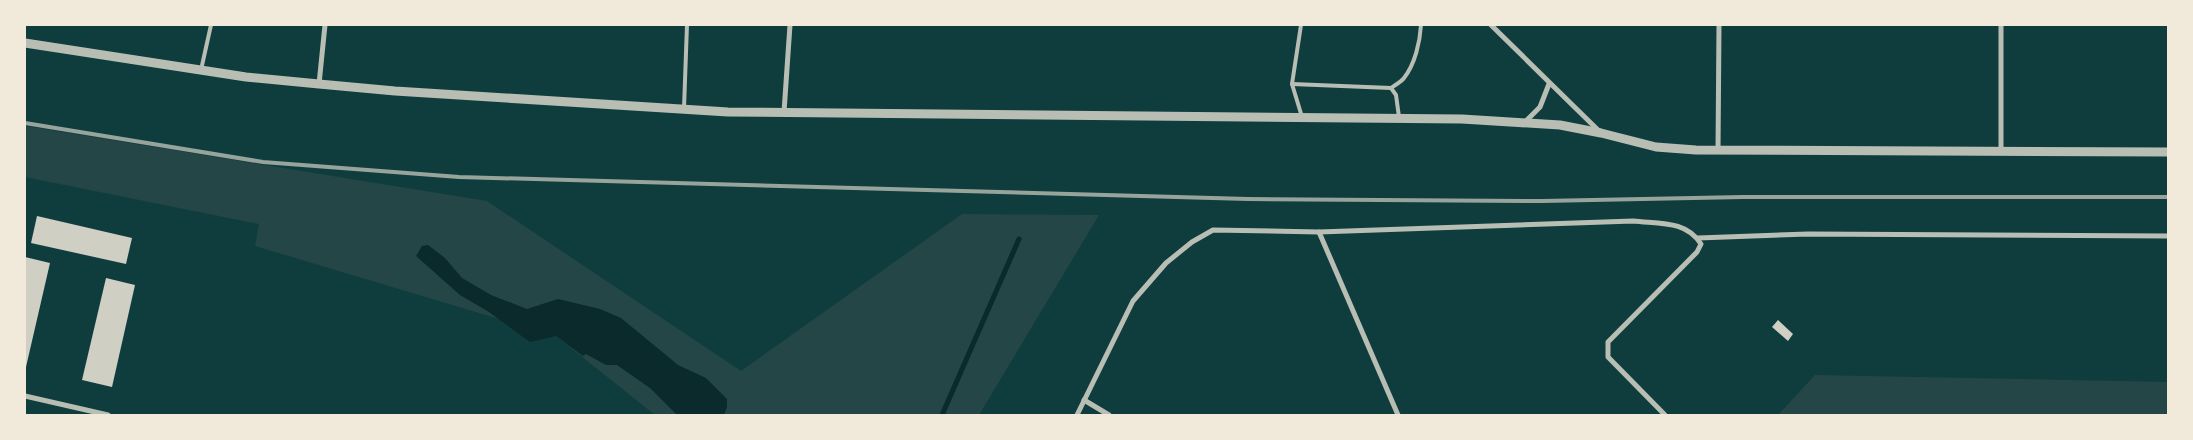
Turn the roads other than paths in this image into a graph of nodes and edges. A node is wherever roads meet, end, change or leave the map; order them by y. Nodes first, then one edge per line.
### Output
1 (211, 25) edge
2 (325, 25) edge
3 (687, 25) edge
4 (790, 25) edge
5 (1302, 25) edge
6 (1421, 25) edge
7 (1491, 25) edge
8 (1719, 25) edge
9 (2001, 25) edge
10 (25, 43) edge
11 (201, 70) junction
12 (319, 84) junction
13 (1292, 84) junction
14 (1549, 84) junction
15 (1391, 88) junction
16 (684, 109) junction
17 (784, 112) junction
18 (1302, 117) junction
19 (1399, 117) junction
20 (1525, 122) junction
21 (1601, 133) junction
22 (1718, 151) junction
23 (2168, 152) edge
24 (2001, 153) junction
25 (1319, 232) junction
26 (2168, 236) edge
27 (1698, 238) junction
28 (25, 396) edge
29 (1084, 400) junction
30 (82, 412) edge
31 (108, 415) edge
32 (1077, 415) edge
33 (1109, 415) edge
34 (1398, 415) edge
35 (1664, 415) edge

1 - 11 lane
2 - 12 street
3 - 16 lane
4 - 17 street
5 - 13 lane
6 - 15 lane
7 - 14 street
8 - 22 street
9 - 24 street
10 - 11 street
11 - 12 street
12 - 16 street
13 - 15 lane
13 - 18 lane
14 - 20 street
14 - 21 street
15 - 19 lane
16 - 17 street
17 - 18 street
18 - 19 street
19 - 20 street
20 - 21 street
21 - 22 street
22 - 24 street
23 - 24 street
25 - 27 street
25 - 29 street
25 - 34 street
26 - 27 street
27 - 35 street
28 - 30 street
29 - 32 street
29 - 33 street
30 - 31 street

